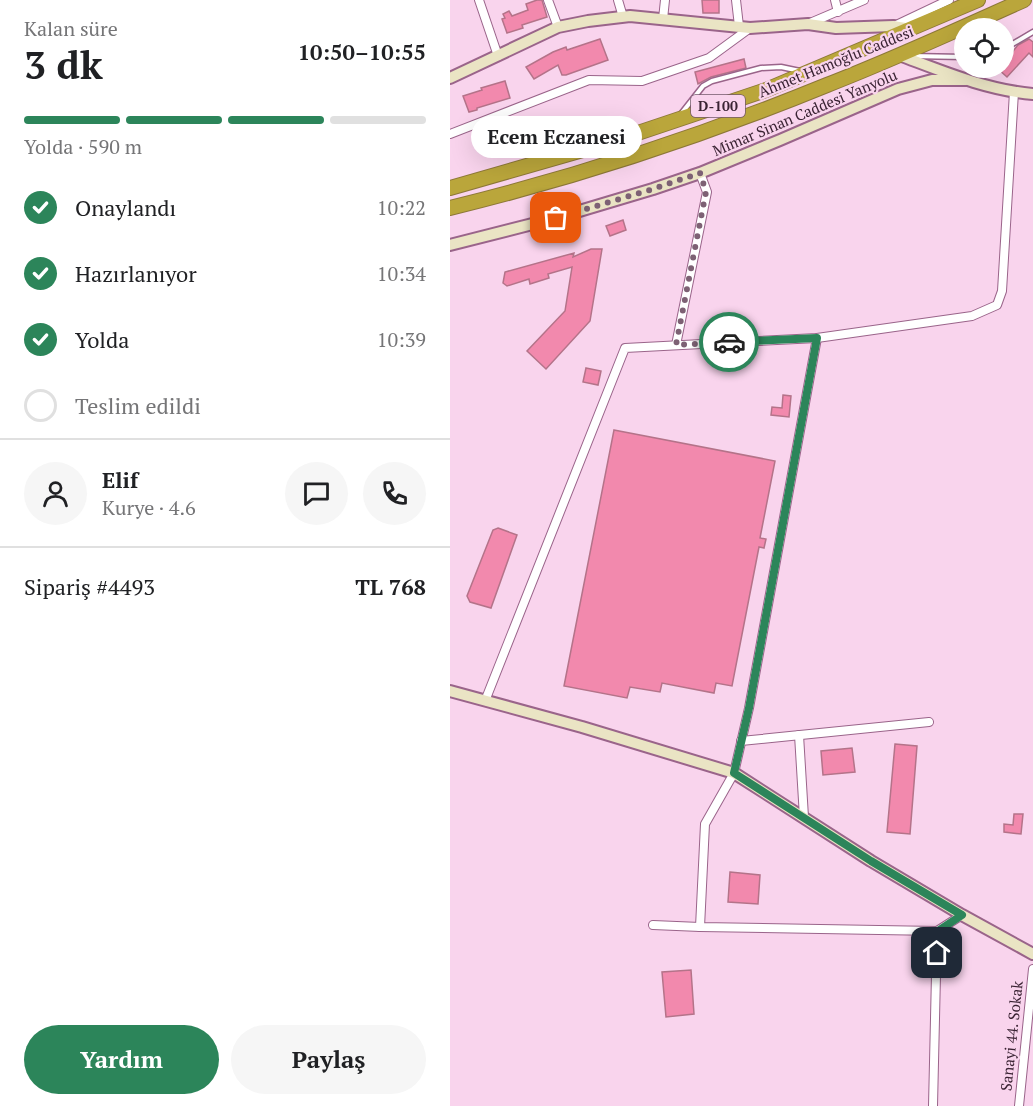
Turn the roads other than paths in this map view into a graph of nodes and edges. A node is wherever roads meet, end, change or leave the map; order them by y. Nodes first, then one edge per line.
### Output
1 (479, 0) edge
2 (548, 0) edge
3 (618, 0) edge
4 (664, 0) edge
5 (736, 0) edge
6 (835, 0) edge
7 (864, 0) edge
8 (949, 0) edge
9 (978, 0) edge
10 (1024, 0) edge
11 (838, 12) junction
12 (623, 17) junction
13 (663, 19) junction
14 (808, 24) junction
15 (893, 26) junction
16 (558, 27) junction
17 (745, 27) junction
18 (911, 29) junction
19 (1033, 32) edge
20 (1014, 44) edge
21 (498, 56) junction
22 (899, 56) junction
23 (954, 57) edge
24 (810, 73) junction
25 (450, 78) edge
26 (966, 80) junction
27 (1014, 92) junction
28 (1033, 94) edge
29 (679, 119) junction
30 (450, 134) edge
31 (700, 173) junction
32 (450, 188) edge
33 (450, 208) edge
34 (450, 246) edge
35 (817, 338) junction
36 (676, 345) junction
37 (450, 691) edge
38 (485, 701) junction
39 (929, 722) dead end
40 (799, 735) junction
41 (741, 741) junction
42 (734, 773) junction
43 (804, 817) junction
44 (962, 915) junction
45 (653, 925) dead end
46 (700, 927) junction
47 (938, 931) junction
48 (1033, 954) edge
49 (1033, 969) edge
50 (933, 1106) edge
51 (1019, 1106) edge

1 - 21 street
2 - 16 street
3 - 12 street
4 - 13 street
5 - 17 street
6 - 11 street
7 - 11 street
8 - 15 street
9 - 18 highway, Ahmet Hamoğlu Caddesi / D-100
10 - 22 highway, Ahmet Hamoğlu Caddesi / D-100
11 - 14 street
12 - 13 main road
12 - 16 main road
13 - 17 main road
14 - 15 main road
14 - 17 main road
15 - 18 main road
16 - 21 main road
17 - 30 street
18 - 24 highway, Ahmet Hamoğlu Caddesi / D-100
19 - 20 lane
21 - 25 main road
22 - 23 lane
22 - 26 main road
22 - 33 highway, Ahmet Hamoğlu Caddesi / D-100
24 - 29 highway, Ahmet Hamoğlu Caddesi / D-100
24 - 29 lane
26 - 27 main road
26 - 31 main road, Mimar Sinan Caddesi Yanyolu
27 - 28 main road
27 - 35 street
29 - 32 highway, Ahmet Hamoğlu Caddesi / D-100
31 - 34 main road, Mimar Sinan Caddesi Yanyolu
31 - 36 street
35 - 36 street
35 - 41 street
36 - 38 street
37 - 38 main road
38 - 42 main road
39 - 40 street
40 - 41 street
40 - 43 street
41 - 42 street
42 - 43 main road
42 - 46 street
43 - 44 main road
44 - 47 street
44 - 48 main road
45 - 46 street
46 - 47 street
47 - 50 street
49 - 51 street, Sanayi 44. Sokak

